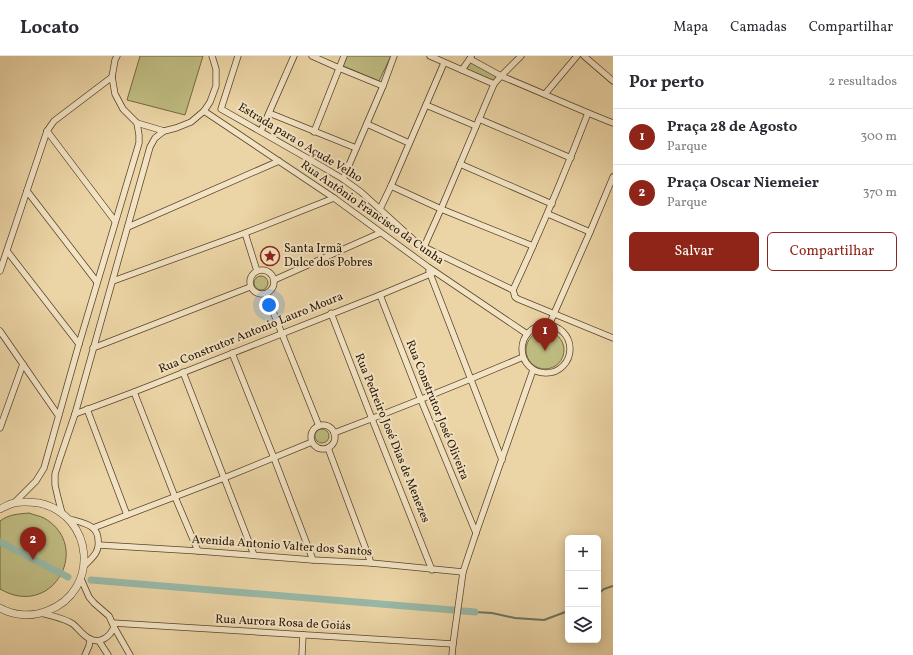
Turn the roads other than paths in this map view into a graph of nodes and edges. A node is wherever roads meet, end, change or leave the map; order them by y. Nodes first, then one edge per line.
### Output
1 (117, 56) edge
2 (212, 56) edge
3 (238, 56) edge
4 (294, 56) edge
5 (312, 56) edge
6 (344, 56) edge
7 (394, 56) edge
8 (430, 56) edge
9 (521, 56) edge
10 (577, 56) edge
11 (584, 56) edge
12 (471, 57) edge
13 (444, 62) junction
14 (339, 68) junction
15 (462, 70) junction
16 (501, 76) junction
17 (112, 77) junction
18 (613, 82) edge
19 (494, 84) junction
20 (383, 86) junction
21 (545, 94) junction
22 (426, 105) junction
23 (204, 111) junction
24 (269, 113) junction
25 (588, 113) junction
26 (479, 119) junction
27 (137, 123) junction
28 (613, 123) edge
29 (367, 124) junction
30 (476, 126) junction
31 (47, 131) junction
32 (164, 131) junction
33 (261, 131) junction
34 (314, 132) junction
35 (409, 143) junction
36 (356, 148) junction
37 (571, 158) junction
38 (279, 161) junction
39 (460, 164) junction
40 (613, 177) edge
41 (343, 179) junction
42 (391, 186) junction
43 (27, 190) junction
44 (334, 198) junction
45 (552, 204) junction
46 (441, 208) junction
47 (380, 209) junction
48 (548, 214) junction
49 (115, 221) junction
50 (128, 227) junction
51 (590, 232) junction
52 (245, 233) junction
53 (380, 233) junction
54 (533, 246) junction
55 (424, 247) junction
56 (7, 251) junction
57 (0, 271) edge
58 (257, 271) junction
59 (432, 273) junction
60 (274, 280) junction
61 (113, 281) junction
62 (97, 282) junction
63 (250, 287) junction
64 (513, 290) junction
65 (266, 294) junction
66 (380, 295) junction
67 (331, 314) junction
68 (553, 314) junction
69 (549, 325) junction
70 (0, 331) edge
71 (282, 333) junction
72 (527, 334) junction
73 (613, 338) edge
74 (78, 344) junction
75 (93, 348) junction
76 (232, 353) junction
77 (522, 357) junction
78 (23, 364) junction
79 (533, 370) junction
80 (183, 372) junction
81 (471, 380) junction
82 (134, 392) junction
83 (421, 400) junction
84 (87, 409) junction
85 (75, 414) junction
86 (58, 415) junction
87 (372, 419) junction
88 (319, 426) junction
89 (0, 428) edge
90 (334, 433) junction
91 (312, 442) junction
92 (328, 448) junction
93 (274, 458) junction
94 (502, 460) junction
95 (224, 478) junction
96 (175, 497) junction
97 (14, 503) junction
98 (0, 508) edge
99 (62, 513) junction
100 (127, 515) junction
101 (69, 519) junction
102 (93, 528) junction
103 (476, 533) junction
104 (99, 546) junction
105 (198, 551) junction
106 (254, 555) junction
107 (312, 560) junction
108 (371, 563) junction
109 (84, 566) junction
110 (432, 570) junction
111 (463, 572) junction
112 (81, 579) junction
113 (0, 609) edge
114 (41, 613) junction
115 (113, 625) junction
116 (303, 635) junction
117 (90, 639) junction
118 (99, 641) junction
119 (453, 644) junction
120 (85, 655) edge
121 (108, 655) edge
122 (130, 655) edge
123 (302, 655) edge
124 (452, 655) edge

1 - 17 street
2 - 23 street
3 - 33 street, Estrada para o Açude Velho
4 - 24 street
5 - 14 street
6 - 14 street
7 - 20 street
8 - 13 street
9 - 16 street
10 - 21 street
11 - 18 street
12 - 15 street
12 - 16 street
13 - 15 street
13 - 22 street
14 - 20 street
14 - 34 street
15 - 19 street
16 - 19 street
16 - 21 street
17 - 27 street
17 - 31 street
19 - 26 street
20 - 29 street
21 - 25 street
22 - 30 street
22 - 35 street
23 - 32 street
23 - 38 street, Rua Antônio Francisco da Cunha
24 - 33 street
24 - 34 street
25 - 28 street
25 - 37 street
26 - 30 street
26 - 37 street
27 - 32 street
27 - 49 street
29 - 35 street
29 - 36 street
30 - 39 street
31 - 43 street
31 - 49 street
32 - 50 street
33 - 41 street, Estrada para o Açude Velho
34 - 36 street
35 - 42 street
36 - 41 street
37 - 45 street
38 - 44 street, Rua Antônio Francisco da Cunha
38 - 50 street
39 - 45 street
39 - 46 street
40 - 51 street
41 - 47 street, Estrada para o Açude Velho
42 - 46 street
42 - 47 street
43 - 56 street
43 - 62 street
44 - 52 street
44 - 53 street, Rua Antônio Francisco da Cunha
45 - 48 street
46 - 54 street
46 - 55 street
47 - 55 street, Estrada para o Açude Velho
48 - 51 street
48 - 54 street
49 - 62 street
50 - 61 street
51 - 68 street
52 - 58 street
52 - 61 street
53 - 59 street, Rua Antônio Francisco da Cunha
53 - 60 street
54 - 64 street
55 - 64 street, Estrada para o Açude Velho
56 - 57 street
56 - 74 street
58 - 60 street
58 - 63 street
59 - 66 street, Rua Construtor Antonio Lauro Moura
59 - 72 street, Rua Antônio Francisco da Cunha
59 - 81 street
60 - 65 street
61 - 75 street
62 - 74 street
63 - 65 street
63 - 75 street
64 - 68 street, Estrada para o Açude Velho
65 - 71 street
66 - 67 street, Rua Construtor Antonio Lauro Moura
66 - 83 street, Rua Construtor José Oliveira
67 - 71 street, Rua Construtor Antonio Lauro Moura
67 - 87 street, Rua Pedreiro José Dias de Menezes
68 - 69 street
68 - 73 street, Estrada para o Açude Velho
69 - 72 street
69 - 79 street
70 - 78 street
71 - 76 street, Rua Construtor Antonio Lauro Moura
71 - 88 street
72 - 77 street
74 - 86 street
75 - 85 street
76 - 80 street, Rua Construtor Antonio Lauro Moura
76 - 93 street
77 - 79 street
77 - 81 street
78 - 86 street
78 - 89 street
79 - 94 street
80 - 82 street, Rua Construtor Antonio Lauro Moura
80 - 95 street
81 - 83 street
81 - 94 street
82 - 84 street, Rua Construtor Antonio Lauro Moura
82 - 96 street
83 - 87 street
83 - 103 street, Rua Construtor José Oliveira
84 - 85 street, Rua Construtor Antonio Lauro Moura
84 - 100 street
85 - 99 street
86 - 97 street
87 - 90 street
87 - 110 street, Rua Pedreiro José Dias de Menezes
88 - 90 street
88 - 91 street
90 - 92 street
91 - 92 street
91 - 93 street
92 - 108 street
93 - 95 street
93 - 107 street
94 - 103 street
95 - 96 street
95 - 106 street
96 - 100 street
96 - 105 street
97 - 98 street
97 - 99 street
99 - 101 street
100 - 102 street
101 - 102 street
101 - 109 street
102 - 104 street
103 - 111 street
104 - 105 street, Avenida Antonio Valter dos Santos
104 - 109 street
105 - 106 street, Avenida Antonio Valter dos Santos
106 - 107 street, Avenida Antonio Valter dos Santos
107 - 108 street, Avenida Antonio Valter dos Santos
108 - 110 street, Avenida Antonio Valter dos Santos
109 - 112 street
110 - 111 street, Avenida Antonio Valter dos Santos
111 - 119 street
112 - 114 street
112 - 115 street
113 - 114 street
114 - 117 street
115 - 116 street, Rua Aurora Rosa de Goiás
115 - 118 street
115 - 122 street
116 - 119 street, Rua Aurora Rosa de Goiás
116 - 123 street
117 - 118 street
117 - 120 street
118 - 121 street
119 - 124 street

